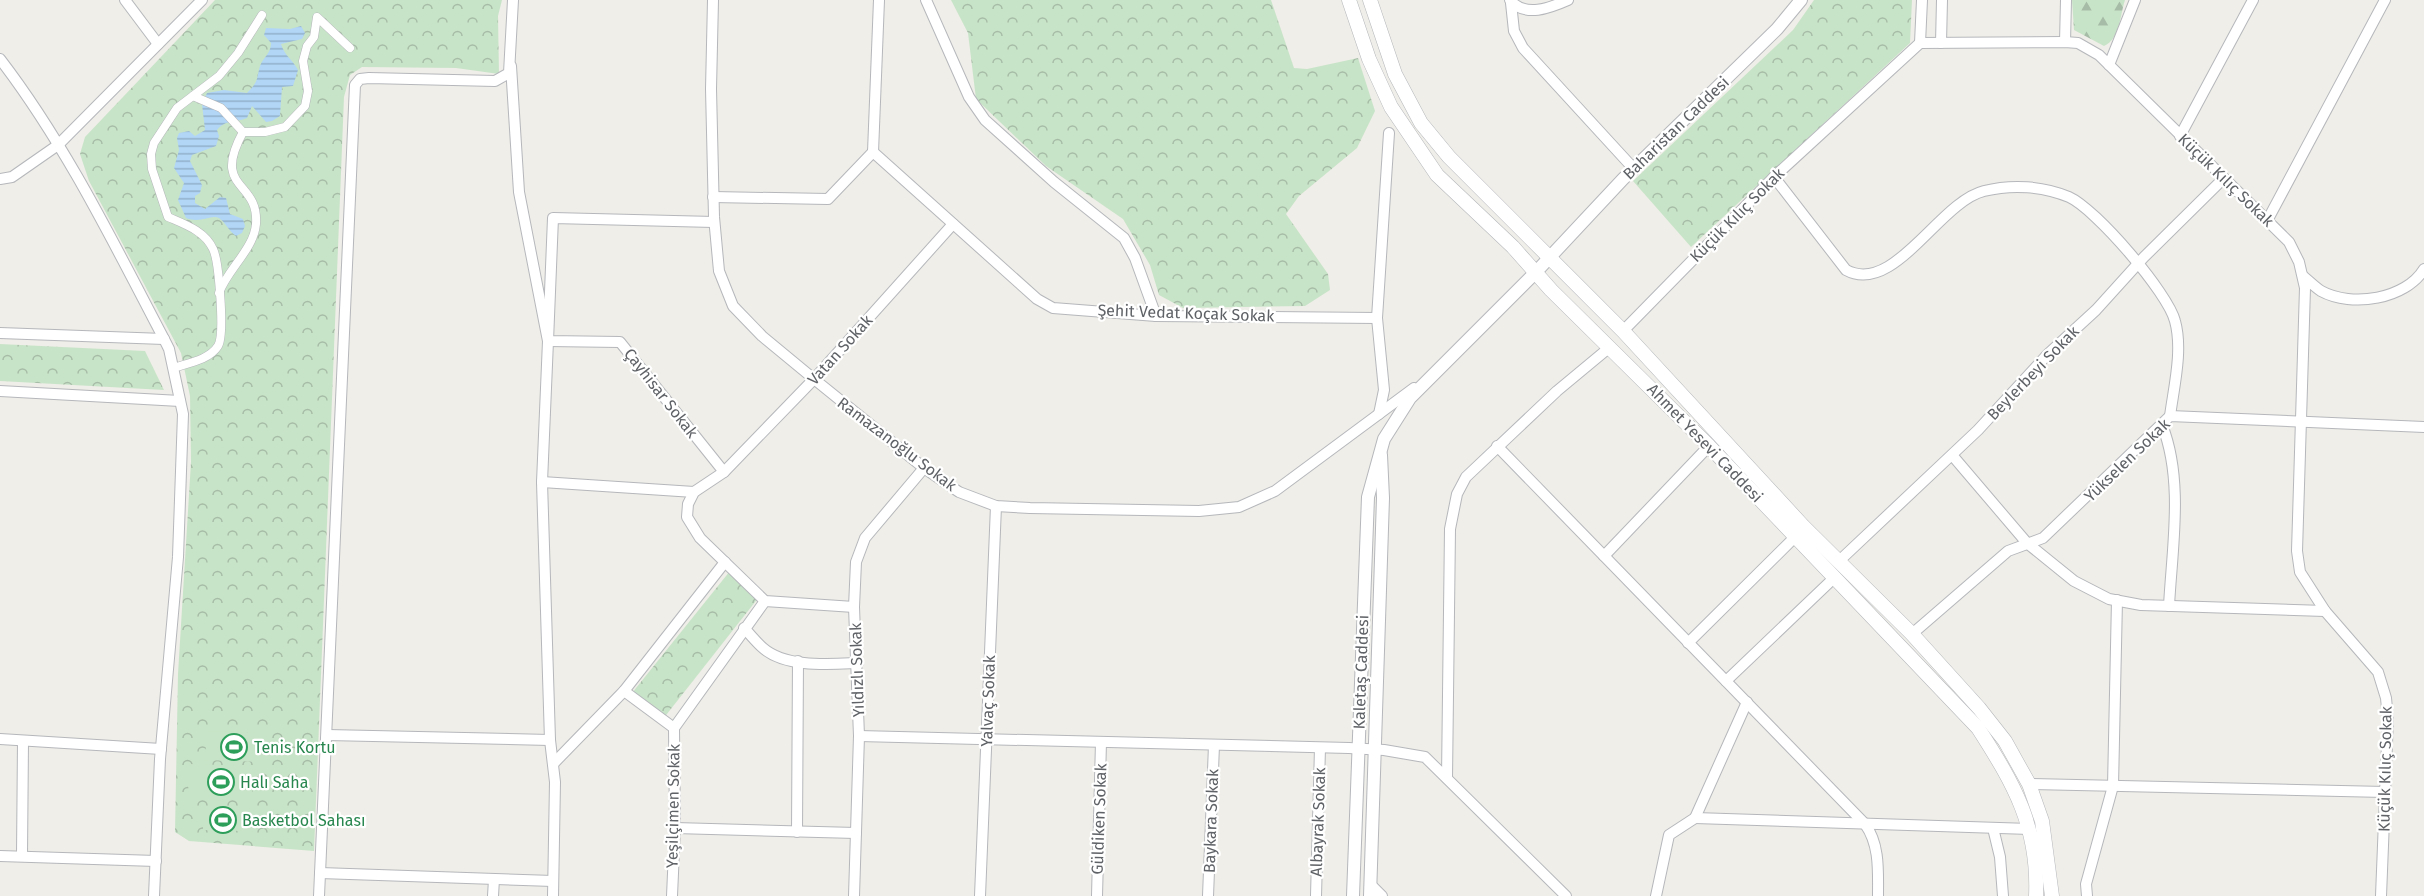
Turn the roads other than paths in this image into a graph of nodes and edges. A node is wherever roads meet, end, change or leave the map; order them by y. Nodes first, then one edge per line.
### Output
1 (125, 0) edge
2 (202, 0) edge
3 (513, 0) edge
4 (713, 0) edge
5 (879, 0) edge
6 (926, 0) edge
7 (1349, 0) edge
8 (1370, 0) edge
9 (1568, 0) edge
10 (1922, 0) edge
11 (1942, 0) edge
12 (2066, 0) edge
13 (2134, 0) edge
14 (2253, 0) edge
15 (2385, 0) edge
16 (1510, 1) edge
17 (1797, 2) edge
18 (262, 15) dead end
19 (2065, 42) junction
20 (1920, 43) junction
21 (1941, 43) junction
22 (158, 44) junction
23 (350, 48) dead end
24 (510, 55) junction
25 (0, 59) edge
26 (2109, 65) junction
27 (193, 96) junction
28 (243, 132) junction
29 (1389, 133) dead end
30 (2180, 136) junction
31 (58, 145) junction
32 (873, 152) junction
33 (1634, 169) junction
34 (1774, 177) junction
35 (0, 179) edge
36 (2223, 179) junction
37 (713, 197) junction
38 (2267, 221) junction
39 (714, 222) junction
40 (953, 224) junction
41 (1550, 256) junction
42 (2138, 263) junction
43 (2424, 269) edge
44 (1536, 272) junction
45 (2302, 276) junction
46 (219, 294) junction
47 (1156, 316) junction
48 (1377, 318) junction
49 (1623, 331) junction
50 (0, 333) edge
51 (164, 339) junction
52 (548, 341) junction
53 (1610, 347) junction
54 (173, 368) junction
55 (1431, 375) junction
56 (814, 380) junction
57 (0, 391) edge
58 (180, 401) junction
59 (1379, 414) junction
60 (2170, 416) junction
61 (2300, 423) junction
62 (2162, 425) junction
63 (2424, 427) edge
64 (1497, 446) junction
65 (1709, 446) junction
66 (1381, 451) junction
67 (1952, 455) junction
68 (924, 468) junction
69 (724, 472) junction
70 (542, 482) junction
71 (694, 492) junction
72 (996, 506) junction
73 (1795, 537) junction
74 (2027, 543) junction
75 (1604, 556) junction
76 (725, 562) junction
77 (1838, 562) junction
78 (1835, 577) junction
79 (2117, 600) junction
80 (765, 601) junction
81 (2169, 606) junction
82 (854, 607) junction
83 (2325, 611) junction
84 (744, 628) junction
85 (1912, 634) junction
86 (1688, 643) junction
87 (798, 661) junction
88 (858, 663) junction
89 (1726, 681) junction
90 (624, 691) junction
91 (1747, 702) junction
92 (674, 728) junction
93 (327, 735) junction
94 (859, 736) junction
95 (987, 738) junction
96 (0, 739) edge
97 (550, 740) junction
98 (23, 741) junction
99 (1101, 742) junction
100 (1214, 746) junction
101 (161, 748) junction
102 (1320, 748) junction
103 (1358, 749) junction
104 (1374, 750) junction
105 (553, 764) junction
106 (1447, 778) junction
107 (2029, 783) junction
108 (2113, 786) junction
109 (2385, 792) junction
110 (1695, 818) junction
111 (1865, 824) junction
112 (675, 828) junction
113 (1993, 828) junction
114 (2030, 829) junction
115 (797, 832) junction
116 (856, 833) junction
117 (0, 856) edge
118 (22, 856) junction
119 (156, 861) junction
120 (320, 873) junction
121 (494, 879) junction
122 (553, 881) junction
123 (1370, 890) edge
124 (154, 896) edge
125 (319, 896) edge
126 (493, 896) edge
127 (553, 896) edge
128 (672, 896) edge
129 (854, 896) edge
130 (980, 896) edge
131 (1097, 896) edge
132 (1208, 896) edge
133 (1316, 896) edge
134 (1353, 896) edge
135 (1382, 896) edge
136 (1566, 896) edge
137 (1656, 896) edge
138 (1878, 896) edge
139 (2003, 896) edge
140 (2036, 896) edge
141 (2052, 896) edge
142 (2087, 896) edge
143 (2381, 896) edge

1 - 22 street
2 - 22 street
3 - 24 street
4 - 37 street, Ramazanoğlu Sokak
5 - 32 street
6 - 47 street
7 - 44 main road, Ahmet Yesevi Caddesi
8 - 41 main road, Ahmet Yesevi Caddesi
9 - 16 street
10 - 20 street
11 - 21 street
12 - 19 street
13 - 26 street
14 - 30 street
15 - 38 street
16 - 33 street
17 - 33 street, Baharistan Caddesi
18 - 27 street
19 - 21 street, Küçük Kılıç Sokak
19 - 26 street, Küçük Kılıç Sokak
20 - 21 street, Küçük Kılıç Sokak
20 - 34 street, Küçük Kılıç Sokak
22 - 31 street
23 - 28 street
24 - 52 street
24 - 93 street
25 - 31 street
26 - 30 street, Küçük Kılıç Sokak
27 - 28 street
27 - 46 street
28 - 46 street
29 - 48 street
30 - 36 street, Küçük Kılıç Sokak
31 - 35 street
31 - 51 street
32 - 37 street
32 - 40 street, Şehit Vedat Koçak Sokak
33 - 41 street, Baharistan Caddesi
34 - 42 street
34 - 49 street, Küçük Kılıç Sokak
36 - 38 street, Küçük Kılıç Sokak
36 - 42 street, Beylerbeyi Sokak
37 - 39 street, Ramazanoğlu Sokak
38 - 45 street, Küçük Kılıç Sokak
39 - 52 street
39 - 56 street, Ramazanoğlu Sokak
40 - 47 street, Şehit Vedat Koçak Sokak
40 - 56 street, Vatan Sokak
41 - 44 street, Kaletaş Caddesi
41 - 49 main road, Ahmet Yesevi Caddesi
42 - 60 street
42 - 67 street, Beylerbeyi Sokak
43 - 45 street
44 - 53 main road, Ahmet Yesevi Caddesi
44 - 55 street, Kaletaş Caddesi
45 - 61 street, Küçük Kılıç Sokak
46 - 54 street
47 - 48 street, Şehit Vedat Koçak Sokak
48 - 59 street
49 - 77 main road, Ahmet Yesevi Caddesi
50 - 51 street
51 - 54 street
52 - 69 street, Çayhisar Sokak
52 - 70 street
53 - 64 street
53 - 65 main road, Ahmet Yesevi Caddesi
54 - 58 street
55 - 59 street, Ramazanoğlu Sokak
55 - 66 street, Kaletaş Caddesi
56 - 68 street, Ramazanoğlu Sokak
56 - 69 street, Vatan Sokak
57 - 58 street
58 - 101 street
59 - 72 street, Ramazanoğlu Sokak
60 - 61 street, Yükselen Sokak
60 - 62 street, Yükselen Sokak
61 - 63 street, Yükselen Sokak
61 - 83 street, Küçük Kılıç Sokak
62 - 74 street, Yükselen Sokak
62 - 81 street
64 - 75 street
64 - 106 street
65 - 73 main road, Ahmet Yesevi Caddesi
65 - 75 street
66 - 103 street, Kaletaş Caddesi
66 - 104 street, Kaletaş Caddesi
67 - 74 street
67 - 77 street, Beylerbeyi Sokak
68 - 72 street, Ramazanoğlu Sokak
68 - 82 street, Yıldızlı Sokak
69 - 71 street, Vatan Sokak
70 - 71 street
70 - 97 street
71 - 76 street
72 - 95 street, Yalvaç Sokak
73 - 78 main road, Ahmet Yesevi Caddesi
73 - 86 street
74 - 79 street
74 - 85 street, Yükselen Sokak
75 - 86 street
76 - 80 street
76 - 90 street
77 - 85 main road, Ahmet Yesevi Caddesi
78 - 89 street
78 - 114 main road, Ahmet Yesevi Caddesi
79 - 81 street
79 - 108 street
80 - 82 street
80 - 84 street, Yeşilçimen Sokak
81 - 83 street
82 - 88 street, Yıldızlı Sokak
83 - 109 street, Küçük Kılıç Sokak
84 - 87 street
84 - 92 street, Yeşilçimen Sokak
85 - 107 main road, Ahmet Yesevi Caddesi
86 - 89 street
87 - 88 street
87 - 115 street
88 - 94 street, Yıldızlı Sokak
89 - 91 street
90 - 92 street
90 - 105 street
91 - 110 street
91 - 111 street
92 - 112 street, Yeşilçimen Sokak
93 - 97 street
93 - 120 street
94 - 95 street
94 - 116 street, Yıldızlı Sokak
95 - 99 street
95 - 130 street, Yalvaç Sokak
96 - 98 street
97 - 105 street
98 - 101 street
98 - 118 street
99 - 100 street
99 - 131 street, Güldiken Sokak
100 - 102 street
100 - 132 street, Baykara Sokak
101 - 119 street
102 - 103 street
102 - 133 street, Albayrak Sokak
103 - 104 street
103 - 134 street, Kaletaş Caddesi
104 - 106 street
104 - 123 street, Kaletaş Caddesi
105 - 122 street
106 - 136 street
107 - 108 street
107 - 141 main road, Ahmet Yesevi Caddesi
108 - 109 street
108 - 142 street
109 - 143 street, Küçük Kılıç Sokak
110 - 111 street
110 - 137 street
111 - 113 street
111 - 138 street
112 - 115 street
112 - 128 street, Yeşilçimen Sokak
113 - 114 street
113 - 139 street
114 - 140 main road, Ahmet Yesevi Caddesi
115 - 116 street
116 - 129 street, Yıldızlı Sokak
117 - 118 street
118 - 119 street
119 - 124 street
120 - 121 street
120 - 125 street
121 - 122 street
121 - 126 street
122 - 127 street
123 - 135 street

